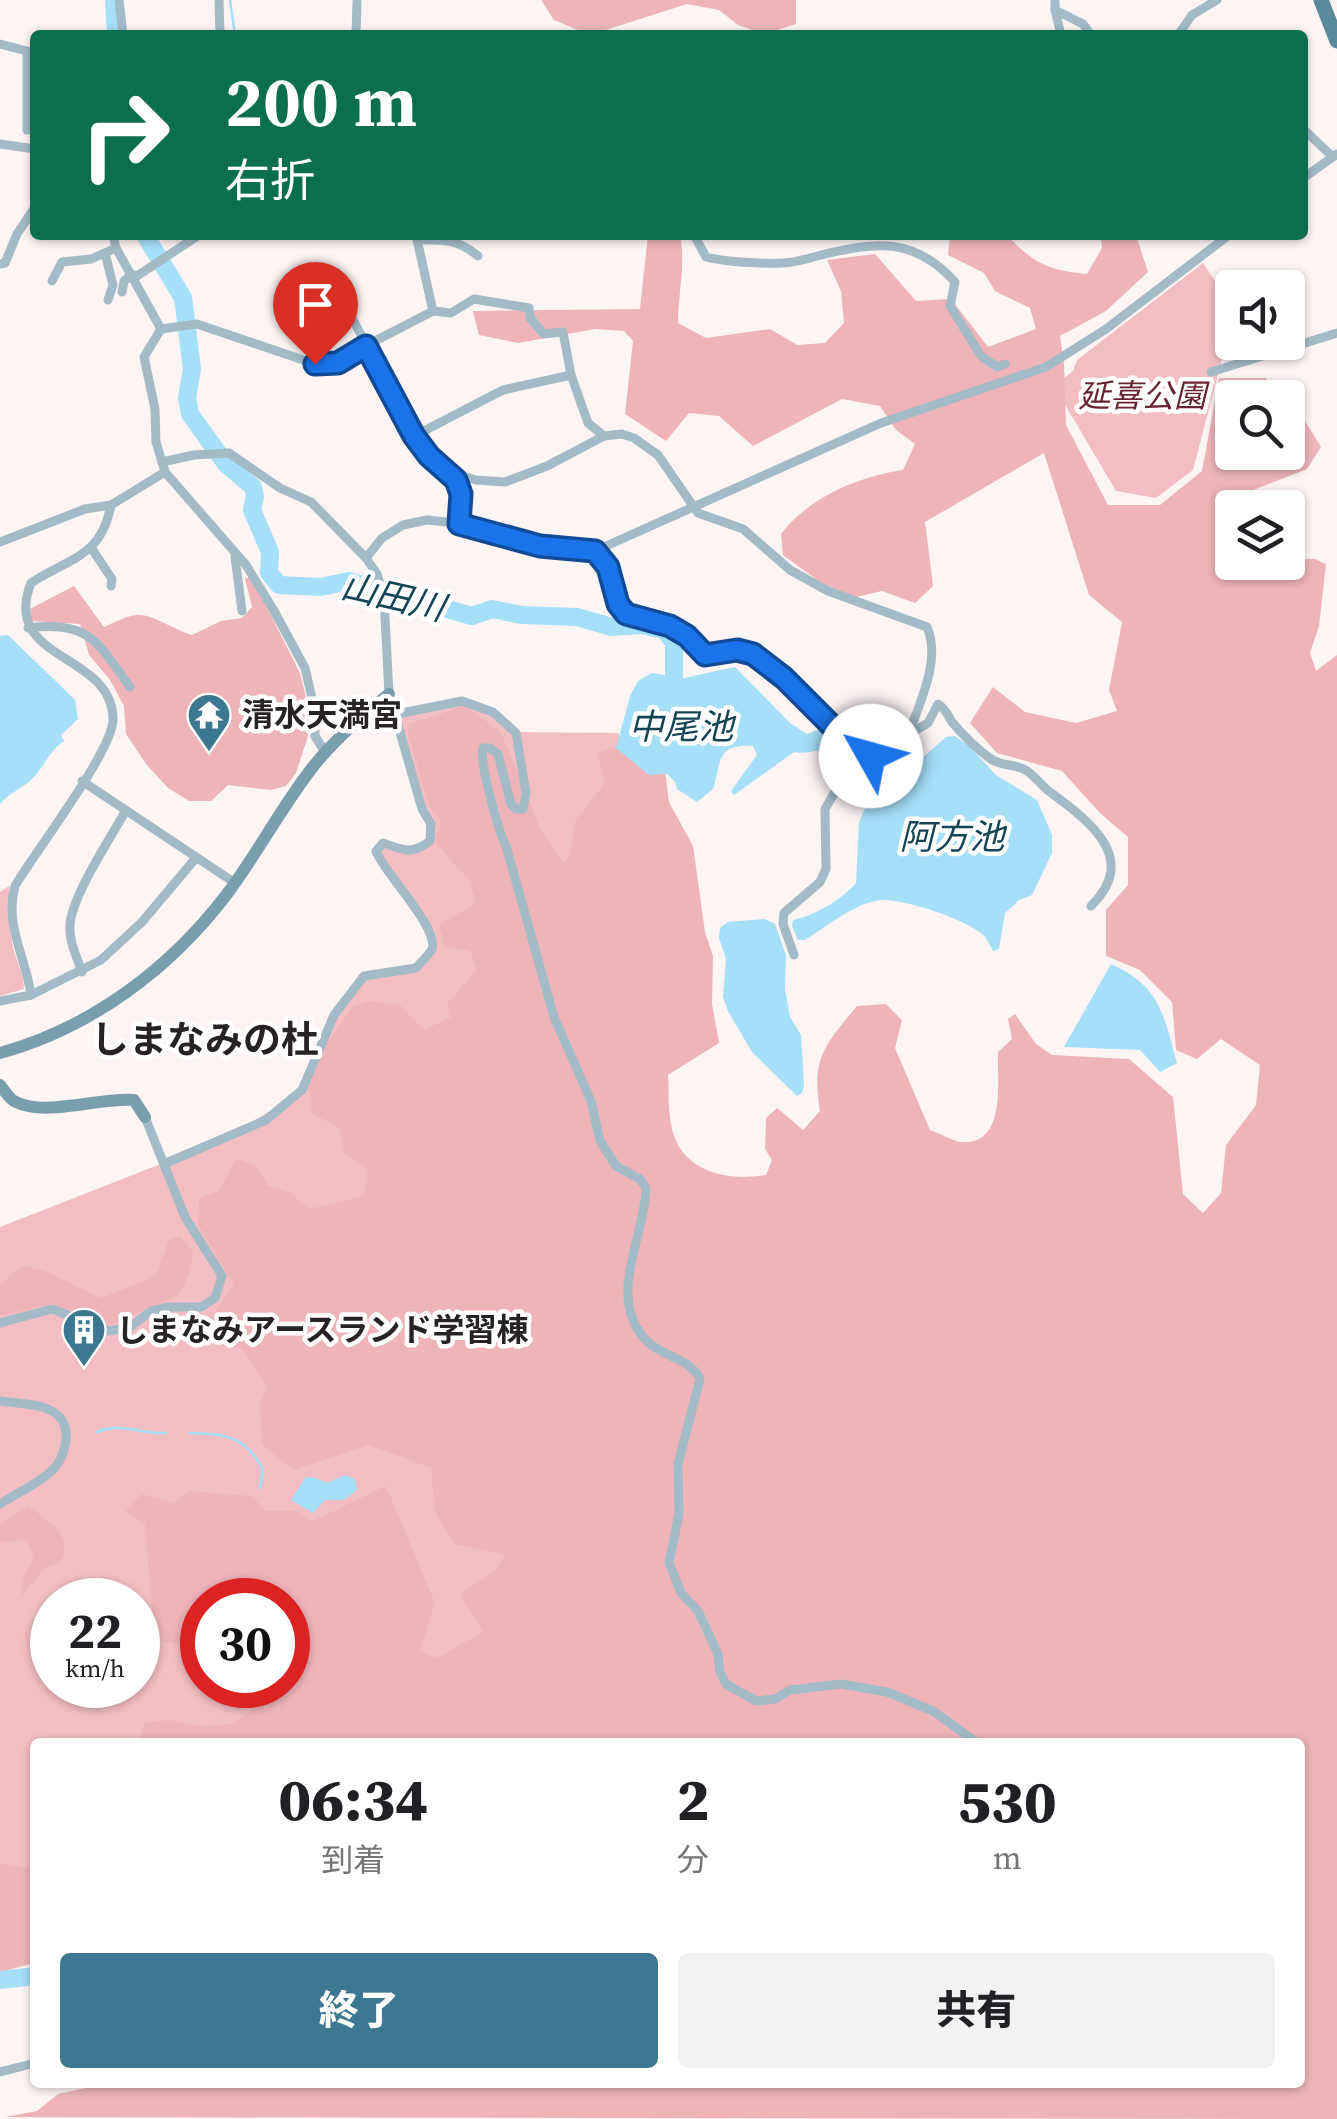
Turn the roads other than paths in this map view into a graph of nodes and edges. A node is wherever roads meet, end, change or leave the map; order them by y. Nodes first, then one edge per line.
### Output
1 (119, 0) edge
2 (220, 0) edge
3 (1217, 0) edge
4 (1321, 0) edge
5 (356, 2) edge
6 (1055, 5) edge
7 (1187, 22) junction
8 (122, 30) edge
9 (220, 30) edge
10 (356, 30) edge
11 (1060, 30) edge
12 (1087, 30) edge
13 (1181, 30) edge
14 (1191, 30) edge
15 (1337, 40) edge
16 (0, 44) edge
17 (30, 53) edge
18 (30, 72) edge
19 (27, 130) dead end
20 (1308, 133) edge
21 (0, 144) edge
22 (30, 148) edge
23 (1335, 155) edge
24 (1308, 175) edge
25 (30, 214) edge
26 (114, 240) edge
27 (190, 240) edge
28 (419, 240) edge
29 (447, 240) edge
30 (697, 240) edge
31 (1222, 240) edge
32 (116, 248) junction
33 (105, 253) junction
34 (478, 256) dead end
35 (0, 264) edge
36 (133, 276) junction
37 (52, 281) dead end
38 (122, 292) dead end
39 (108, 300) dead end
40 (433, 311) junction
41 (350, 312) dead end
42 (161, 329) junction
43 (1337, 334) edge
44 (366, 346) junction
45 (1005, 364) dead end
46 (1211, 372) dead end
47 (571, 375) junction
48 (414, 436) junction
49 (604, 436) junction
50 (164, 467) junction
51 (452, 474) junction
52 (111, 506) junction
53 (693, 507) junction
54 (459, 524) junction
55 (0, 542) edge
56 (92, 549) junction
57 (595, 551) junction
58 (234, 554) junction
59 (366, 558) junction
60 (110, 586) dead end
61 (242, 611) dead end
62 (28, 628) junction
63 (130, 688) dead end
64 (388, 694) junction
65 (397, 714) junction
66 (910, 732) junction
67 (325, 752) junction
68 (871, 756) junction
69 (82, 780) junction
70 (125, 812) junction
71 (194, 859) junction
72 (235, 883) junction
73 (1092, 906) dead end
74 (794, 955) dead end
75 (82, 972) junction
76 (32, 995) junction
77 (0, 1002) edge
78 (0, 1053) edge
79 (0, 1086) edge
80 (145, 1117) joint
81 (164, 1164) junction
82 (0, 1322) edge
83 (0, 1402) edge
84 (0, 1504) edge
85 (971, 1738) edge
86 (30, 2064) edge
87 (0, 2072) edge

1 - 8 street
2 - 9 street
3 - 7 street
4 - 15 main road
5 - 10 street
6 - 11 street
6 - 12 street
7 - 13 street
7 - 14 street
16 - 17 street
18 - 19 street
20 - 23 street
21 - 22 street
23 - 24 street
25 - 35 street
26 - 32 street
27 - 36 street
28 - 40 street
29 - 34 street
30 - 45 street
31 - 53 street
32 - 33 street
32 - 36 street
33 - 37 street
33 - 39 street
36 - 38 street
36 - 42 street
40 - 44 street
40 - 47 street
41 - 44 street
42 - 44 street
42 - 50 street
43 - 46 street
44 - 48 street
47 - 48 street
47 - 49 street
48 - 51 street
49 - 51 street
49 - 53 street
50 - 52 street
50 - 58 street
50 - 59 street
51 - 54 street
52 - 55 street
52 - 56 street
53 - 57 street
53 - 66 street
54 - 57 street
54 - 59 street
56 - 60 street
56 - 62 street
57 - 68 street
58 - 61 street
58 - 67 street
59 - 64 street
62 - 63 street
62 - 69 street
64 - 65 street
64 - 67 street
65 - 81 street
65 - 85 street
66 - 68 street
66 - 73 street
67 - 72 street
68 - 74 street
69 - 70 street
69 - 76 street
70 - 71 street
70 - 75 street
71 - 72 street
71 - 75 street
72 - 78 street
75 - 76 street
76 - 77 street
79 - 80 street
80 - 81 street
81 - 82 street
83 - 84 street
86 - 87 street

